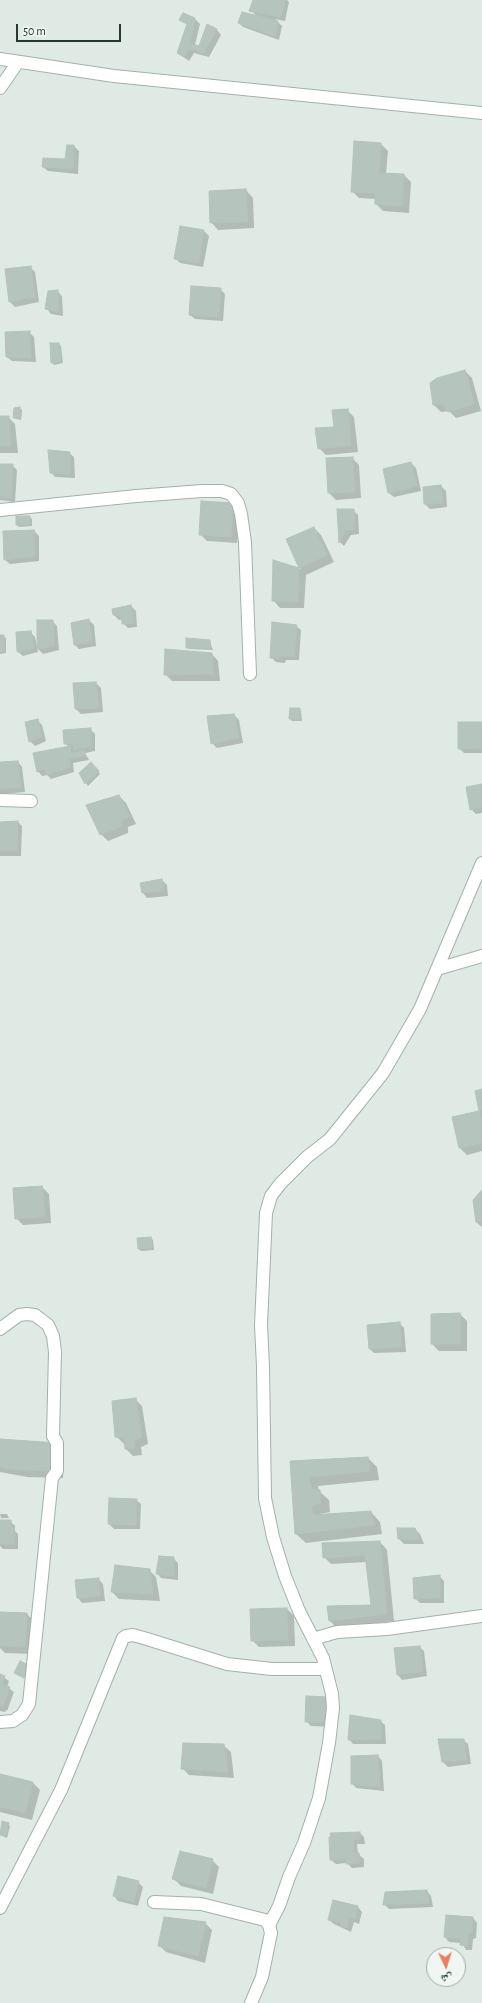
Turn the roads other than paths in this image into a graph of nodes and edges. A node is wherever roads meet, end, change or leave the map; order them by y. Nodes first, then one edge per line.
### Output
1 (0, 59) edge
2 (18, 62) junction
3 (0, 88) edge
4 (482, 113) edge
5 (0, 510) edge
6 (250, 674) dead end
7 (0, 800) edge
8 (30, 800) dead end
9 (482, 863) edge
10 (482, 956) edge
11 (437, 969) junction
12 (0, 1329) edge
13 (482, 1616) edge
14 (314, 1639) junction
15 (326, 1669) junction
16 (0, 1722) edge
17 (154, 1902) dead end
18 (0, 1908) edge
19 (269, 1925) junction
20 (251, 2003) edge

1 - 2 street
2 - 3 street
2 - 4 street
5 - 6 street
7 - 8 street
9 - 11 street
10 - 11 street
11 - 14 street
12 - 16 street
13 - 14 street
14 - 15 street
15 - 18 street
15 - 19 street
17 - 19 street
19 - 20 street

